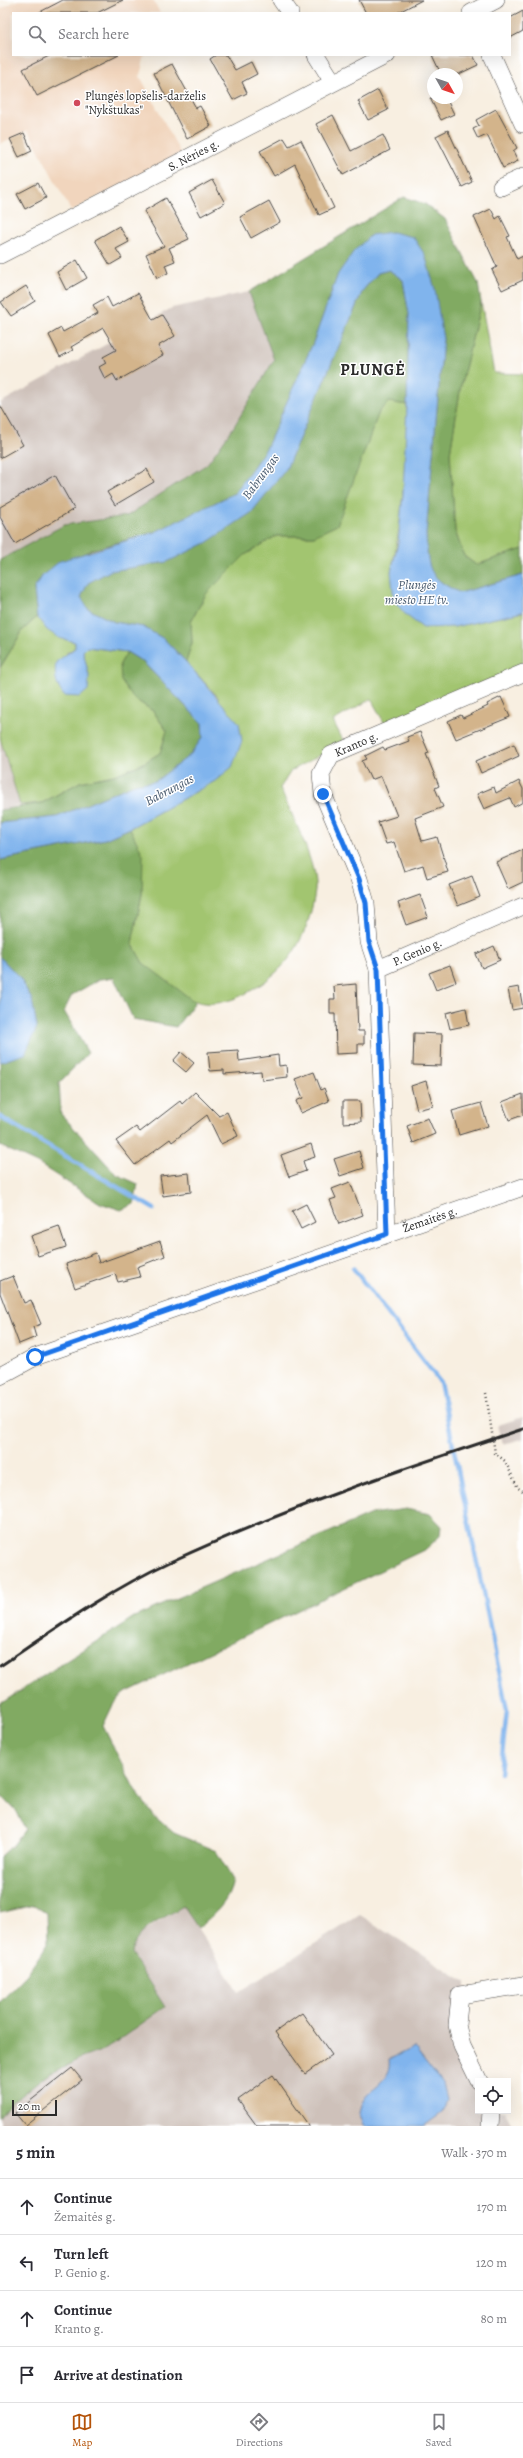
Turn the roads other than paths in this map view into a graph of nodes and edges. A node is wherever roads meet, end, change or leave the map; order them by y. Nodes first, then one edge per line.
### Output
1 (281, 0) edge
2 (496, 0) edge
3 (289, 12) edge
4 (475, 12) edge
5 (317, 56) edge
6 (385, 56) edge
7 (492, 56) edge
8 (334, 82) junction
9 (523, 124) edge
10 (523, 177) edge
11 (501, 187) dead end
12 (0, 254) edge
13 (523, 673) edge
14 (523, 906) edge
15 (378, 969) junction
16 (523, 1187) edge
17 (387, 1234) junction
18 (0, 1376) edge
19 (523, 1985) edge
20 (478, 2078) edge
21 (491, 2114) edge
22 (490, 2126) edge

1 - 3 street
2 - 4 street
5 - 8 street
6 - 8 street, S. Nėries g.
7 - 9 street
8 - 12 street, S. Nėries g.
10 - 11 street
13 - 15 street, Kranto g.
14 - 15 street, P. Genio g.
15 - 17 street, P. Genio g.
16 - 17 street, Žemaitės g.
17 - 18 street, Žemaitės g.
19 - 20 street
21 - 22 street

